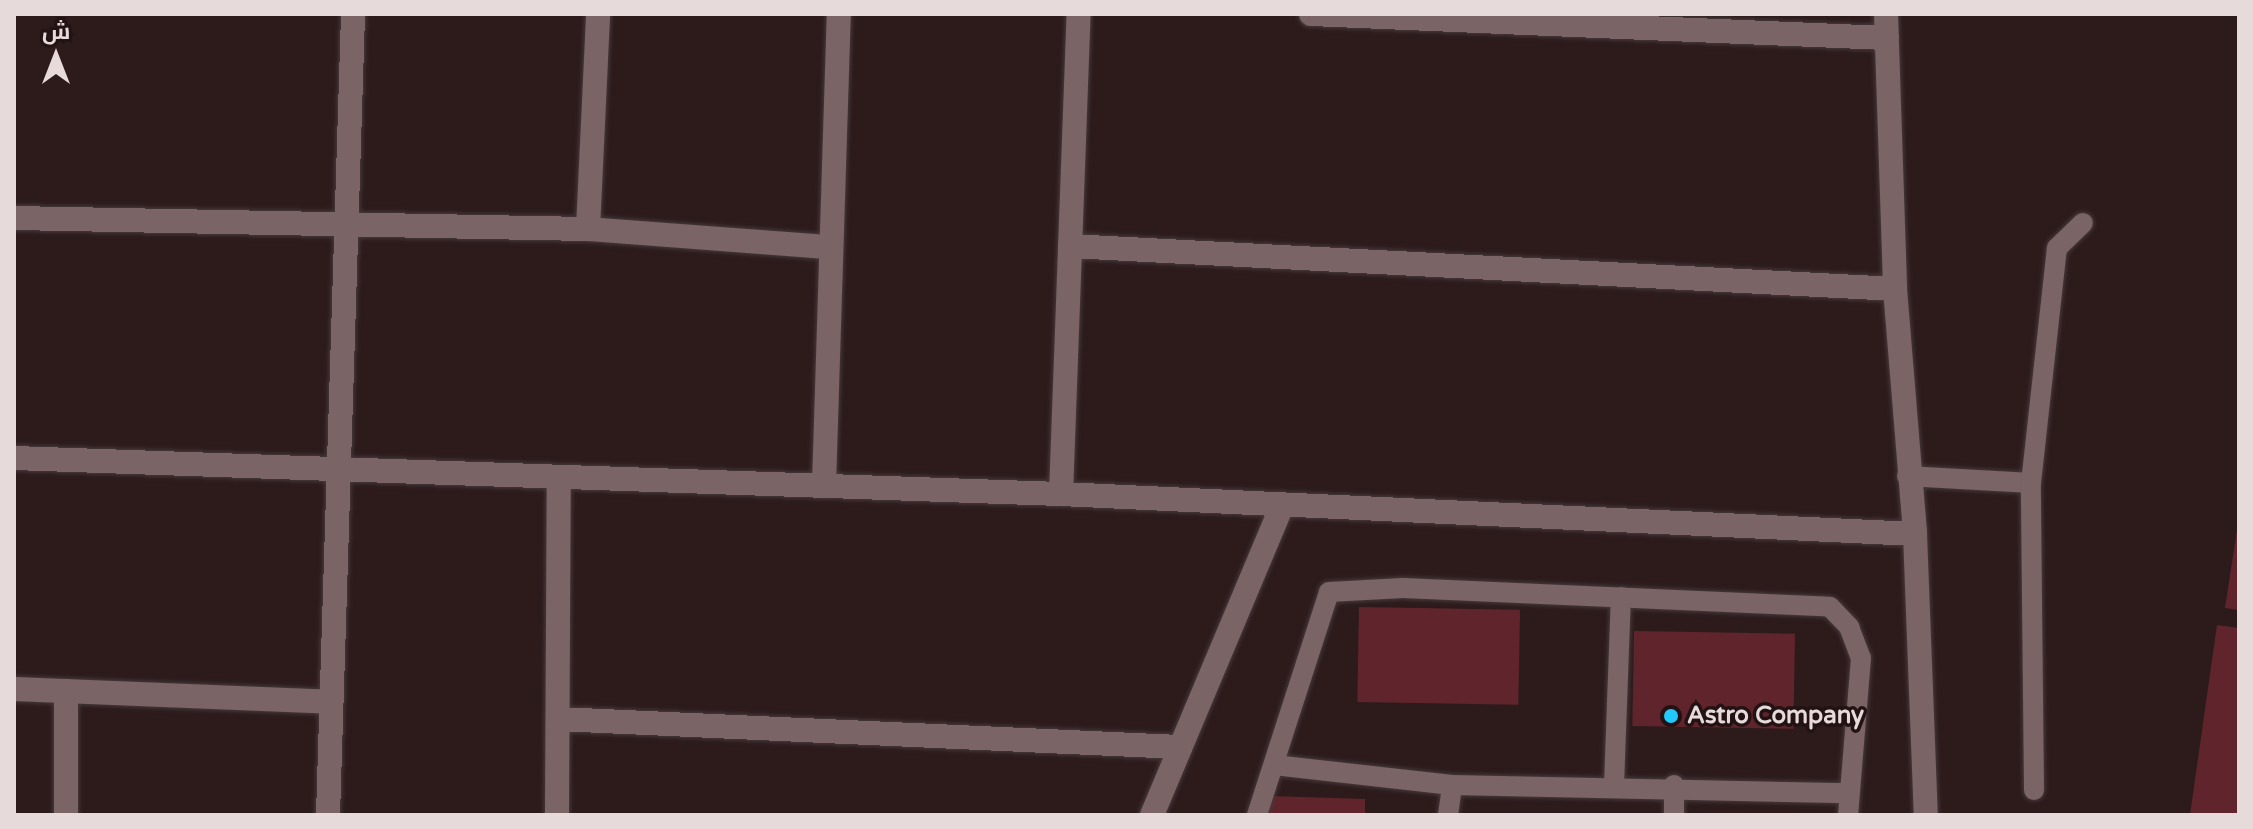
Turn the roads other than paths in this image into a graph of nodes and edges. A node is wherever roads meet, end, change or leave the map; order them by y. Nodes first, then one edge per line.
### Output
1 (353, 14) edge
2 (598, 14) edge
3 (839, 14) edge
4 (1079, 14) edge
5 (1311, 14) edge
6 (1886, 26) edge
7 (14, 218) edge
8 (2083, 223) dead end
9 (346, 225) junction
10 (588, 229) junction
11 (1070, 246) junction
12 (828, 247) junction
13 (1895, 289) junction
14 (14, 458) edge
15 (339, 469) junction
16 (1907, 476) junction
17 (559, 477) junction
18 (2031, 483) junction
19 (824, 485) junction
20 (1061, 494) junction
21 (1282, 505) junction
22 (1915, 534) junction
23 (1621, 597) junction
24 (14, 689) edge
25 (66, 691) junction
26 (331, 702) junction
27 (558, 719) junction
28 (1180, 747) junction
29 (1274, 765) junction
30 (1452, 785) junction
31 (1614, 785) junction
32 (1674, 785) junction
33 (2034, 790) dead end
34 (1849, 793) junction
35 (66, 815) edge
36 (328, 815) edge
37 (557, 815) edge
38 (1152, 815) edge
39 (1257, 815) edge
40 (1448, 815) edge
41 (1674, 815) edge
42 (1848, 815) edge
43 (1926, 815) edge

1 - 9 street
2 - 10 street
3 - 12 street
4 - 11 street
5 - 6 street
6 - 13 street
7 - 9 street
8 - 18 lane
9 - 10 street
9 - 15 street
10 - 12 street
11 - 13 street
11 - 20 street
12 - 19 street
13 - 16 street
14 - 15 street
15 - 17 street
15 - 26 street
16 - 18 lane
16 - 22 street
17 - 19 street
17 - 27 street
18 - 33 lane
19 - 20 street
20 - 21 street
21 - 22 street
21 - 28 street
22 - 43 street
23 - 29 lane
23 - 31 lane
23 - 34 lane
24 - 25 street
25 - 26 street
25 - 35 street
26 - 36 street
27 - 28 street
27 - 37 street
28 - 38 street
29 - 30 lane
29 - 39 lane
30 - 31 lane
30 - 40 lane
31 - 32 lane
32 - 34 lane
32 - 41 lane
34 - 42 lane

